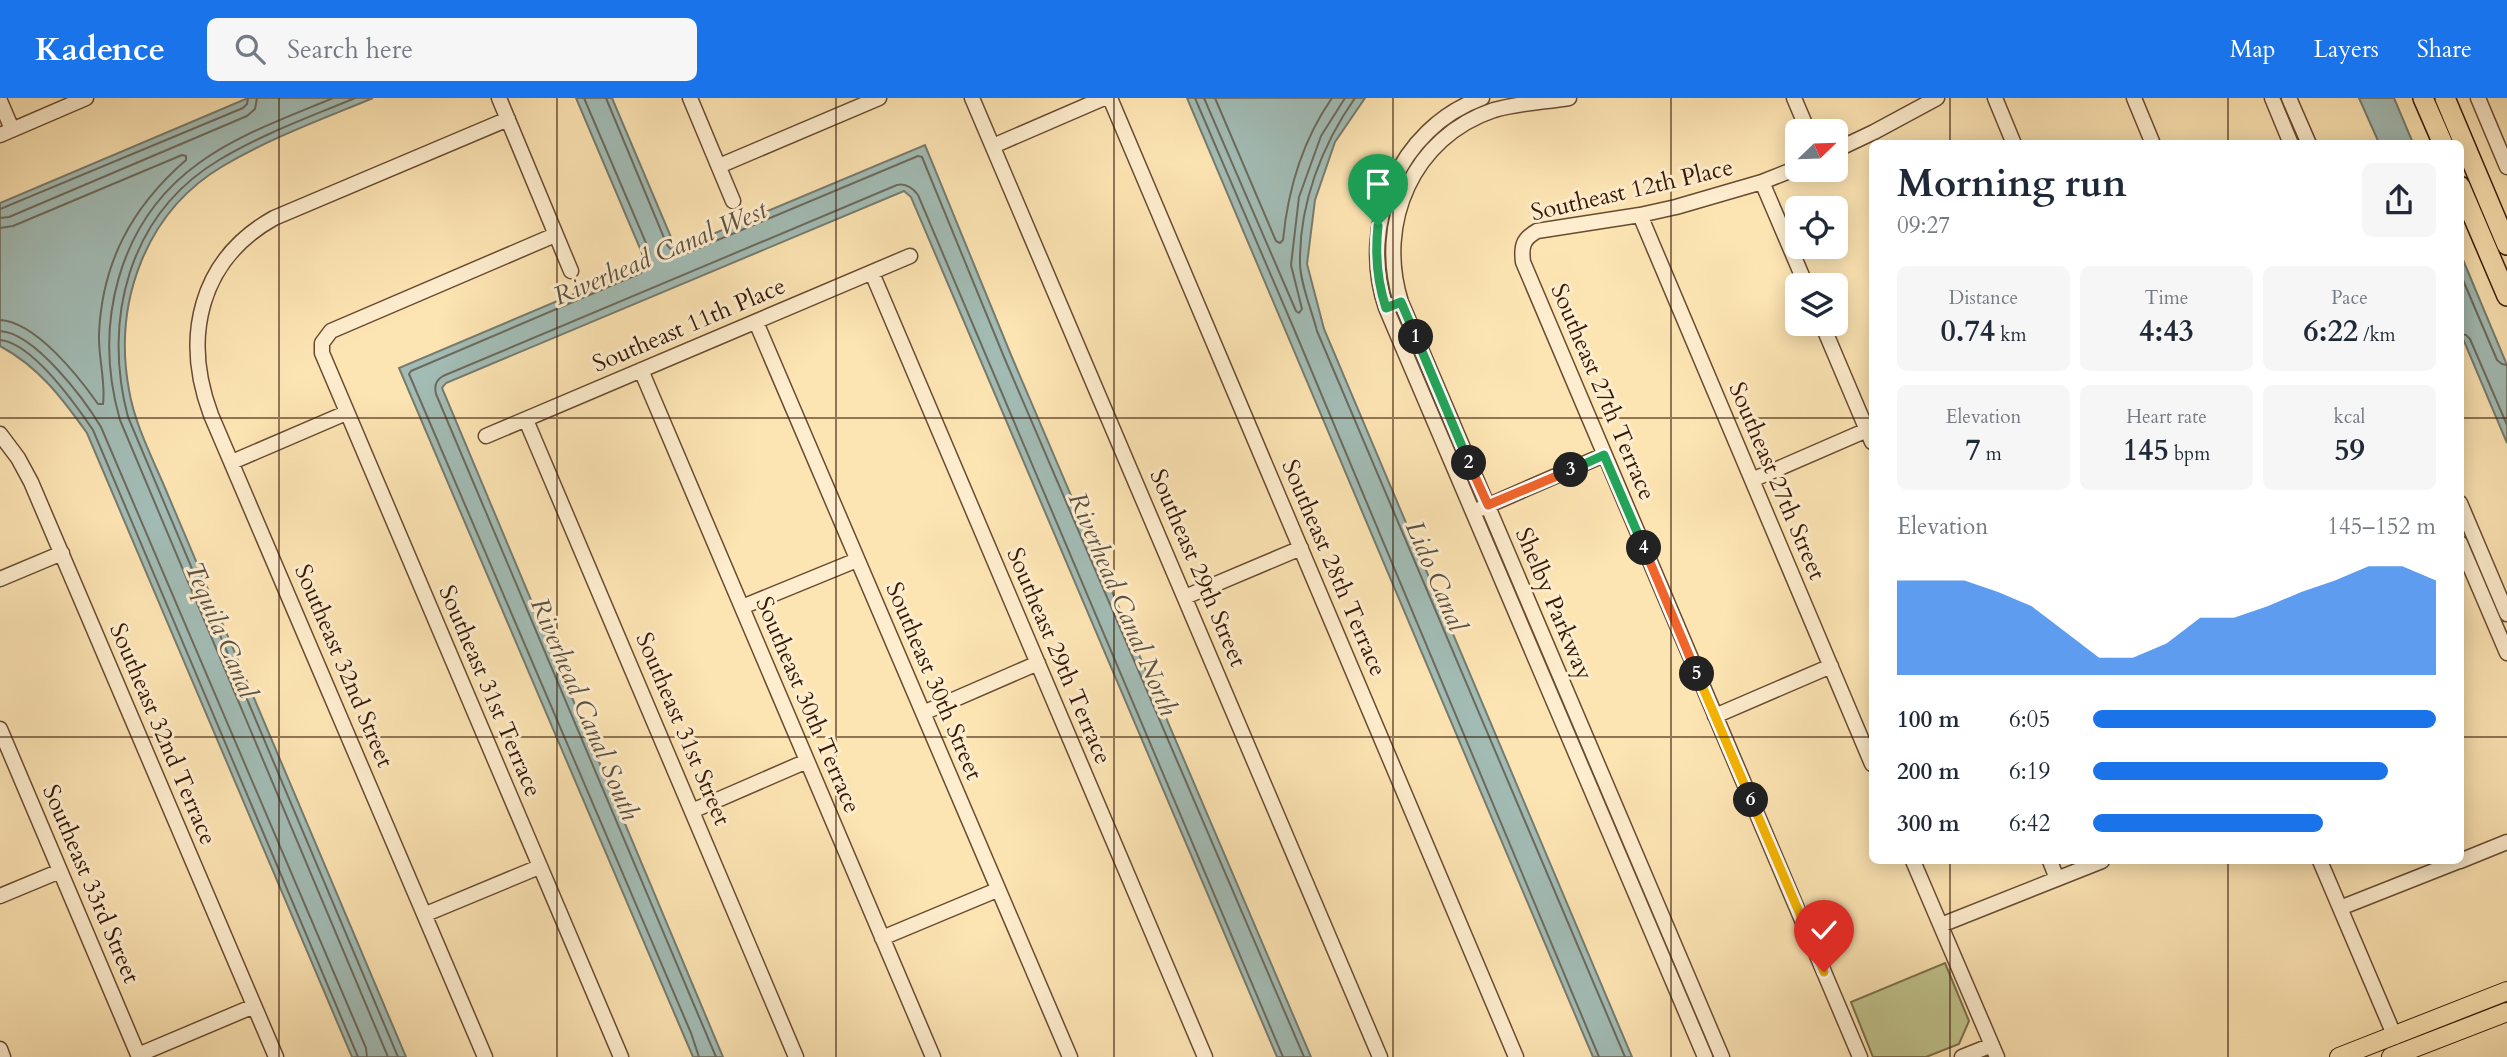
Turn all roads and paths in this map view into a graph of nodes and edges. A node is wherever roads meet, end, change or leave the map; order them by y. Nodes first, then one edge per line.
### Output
1 (86, 98) edge
2 (499, 98) edge
3 (690, 98) edge
4 (878, 98) edge
5 (972, 98) edge
6 (1104, 98) edge
7 (1110, 98) edge
8 (1482, 98) edge
9 (1569, 98) edge
10 (1794, 98) edge
11 (1937, 98) edge
12 (1994, 98) edge
13 (2134, 98) edge
14 (2272, 98) edge
15 (2289, 98) edge
16 (2423, 98) edge
17 (2445, 98) edge
18 (2478, 98) edge
19 (0, 101) edge
20 (508, 119) junction
21 (1803, 119) edge
22 (6, 132) edge
23 (1877, 138) edge
24 (1869, 140) edge
25 (2012, 140) edge
26 (2151, 140) edge
27 (2289, 140) edge
28 (2307, 140) edge
29 (2441, 140) edge
30 (2463, 140) edge
31 (2464, 143) edge
32 (993, 146) junction
33 (1848, 146) edge
34 (719, 166) junction
35 (2507, 167) edge
36 (1785, 173) edge
37 (1762, 182) junction
38 (2464, 195) edge
39 (733, 201) dead end
40 (1640, 215) junction
41 (555, 234) junction
42 (2507, 245) edge
43 (1521, 247) joint
44 (910, 256) dead end
45 (571, 271) dead end
46 (872, 272) junction
47 (1801, 273) edge
48 (2507, 296) edge
49 (1401, 302) junction
50 (1386, 308) junction
51 (756, 322) junction
52 (1827, 336) edge
53 (641, 370) junction
54 (346, 413) junction
55 (526, 419) junction
56 (0, 434) edge
57 (1869, 434) edge
58 (486, 436) dead end
59 (1869, 436) edge
60 (1604, 455) junction
61 (232, 462) junction
62 (1752, 480) junction
63 (1488, 505) junction
64 (1473, 511) junction
65 (2464, 515) edge
66 (1301, 548) junction
67 (2464, 552) edge
68 (62, 553) junction
69 (857, 560) junction
70 (0, 579) edge
71 (1185, 597) junction
72 (742, 607) junction
73 (2507, 614) edge
74 (2507, 653) edge
75 (1038, 663) junction
76 (1831, 666) junction
77 (923, 713) junction
78 (1715, 716) junction
79 (0, 729) edge
80 (1869, 757) edge
81 (807, 761) junction
82 (692, 811) junction
83 (2507, 842) edge
84 (2464, 859) edge
85 (1914, 864) edge
86 (2051, 864) edge
87 (2094, 864) edge
88 (2321, 864) edge
89 (2450, 864) edge
90 (539, 867) junction
91 (60, 871) junction
92 (2057, 879) junction
93 (997, 890) junction
94 (0, 897) edge
95 (2340, 908) junction
96 (426, 914) junction
97 (1941, 925) junction
98 (882, 938) junction
99 (2507, 991) edge
100 (254, 1006) junction
101 (2507, 1012) edge
102 (2395, 1037) junction
103 (0, 1049) edge
104 (1994, 1051) edge
105 (139, 1056) edge
106 (3, 1057) edge
107 (276, 1057) edge
108 (485, 1057) edge
109 (621, 1057) edge
110 (796, 1057) edge
111 (933, 1057) edge
112 (1070, 1057) edge
113 (1205, 1057) edge
114 (1380, 1057) edge
115 (1516, 1057) edge
116 (1705, 1057) edge
117 (1722, 1057) edge
118 (1860, 1057) edge
119 (1962, 1057) edge
120 (2339, 1057) edge
121 (2391, 1057) edge

1 - 22 street
2 - 20 street
3 - 34 street
4 - 34 street
5 - 32 street, Southeast 29th Street
6 - 32 street
7 - 66 street, Southeast 28th Terrace
8 - 50 street, Shelby Parkway
9 - 49 street, Shelby Parkway
10 - 21 street
11 - 23 street
12 - 25 street
13 - 26 street
14 - 27 street
15 - 28 street
16 - 29 highway
17 - 30 highway
18 - 35 street
19 - 22 street
20 - 41 street
20 - 61 street, Southeast 32nd Street
24 - 33 street
31 - 42 highway
32 - 71 street, Southeast 29th Street
34 - 39 street
36 - 37 street, Southeast 12th Place
37 - 40 street, Southeast 12th Place
37 - 47 street
38 - 48 highway
40 - 43 street, Southeast 12th Place
40 - 62 street, Southeast 27th Street
41 - 45 street
41 - 54 street, Southeast 31st Terrace
43 - 60 street, Southeast 27th Terrace
44 - 46 street, Southeast 11th Place
46 - 51 street, Southeast 11th Place
46 - 75 street, Southeast 29th Terrace
49 - 50 street
49 - 63 street, Shelby Parkway
50 - 64 street, Shelby Parkway
51 - 53 street, Southeast 11th Place
51 - 69 street, Southeast 30th Street
52 - 57 street
53 - 55 street, Southeast 11th Place
53 - 72 street, Southeast 30th Terrace
54 - 61 street
54 - 90 street, Southeast 31st Terrace
55 - 58 street, Southeast 11th Place
55 - 82 street, Southeast 31st Street
56 - 68 street, Southeast 32nd Terrace
59 - 62 street
60 - 63 street
60 - 78 street, Southeast 27th Terrace
61 - 96 street, Southeast 32nd Street
62 - 76 street, Southeast 27th Street
63 - 64 street
63 - 117 street, Shelby Parkway
64 - 116 street, Shelby Parkway
65 - 73 street
66 - 71 street
66 - 115 street, Southeast 28th Terrace
67 - 74 street
68 - 70 street
68 - 100 street, Southeast 32nd Terrace
69 - 72 street
69 - 77 street, Southeast 30th Street
71 - 114 street, Southeast 29th Street
72 - 81 street, Southeast 30th Terrace
75 - 77 street
75 - 113 street, Southeast 29th Terrace
76 - 78 street
76 - 80 street, Southeast 27th Street
77 - 93 street, Southeast 30th Street
78 - 118 street, Southeast 27th Terrace
79 - 91 street, Southeast 33rd Street
81 - 82 street
81 - 98 street, Southeast 30th Terrace
82 - 110 street, Southeast 31st Street
83 - 84 street
85 - 97 street
86 - 92 street
87 - 92 street
88 - 95 street
89 - 95 street
90 - 96 street
90 - 109 street, Southeast 31st Terrace
91 - 94 street
91 - 105 street, Southeast 33rd Street
92 - 97 street
93 - 98 street
93 - 112 street, Southeast 30th Street
95 - 102 street
96 - 108 street, Southeast 32nd Street
97 - 104 street
98 - 111 street, Southeast 30th Terrace
99 - 102 main road
100 - 105 street
100 - 107 street, Southeast 32nd Terrace
101 - 121 main road
102 - 120 main road
103 - 106 street
104 - 119 street

